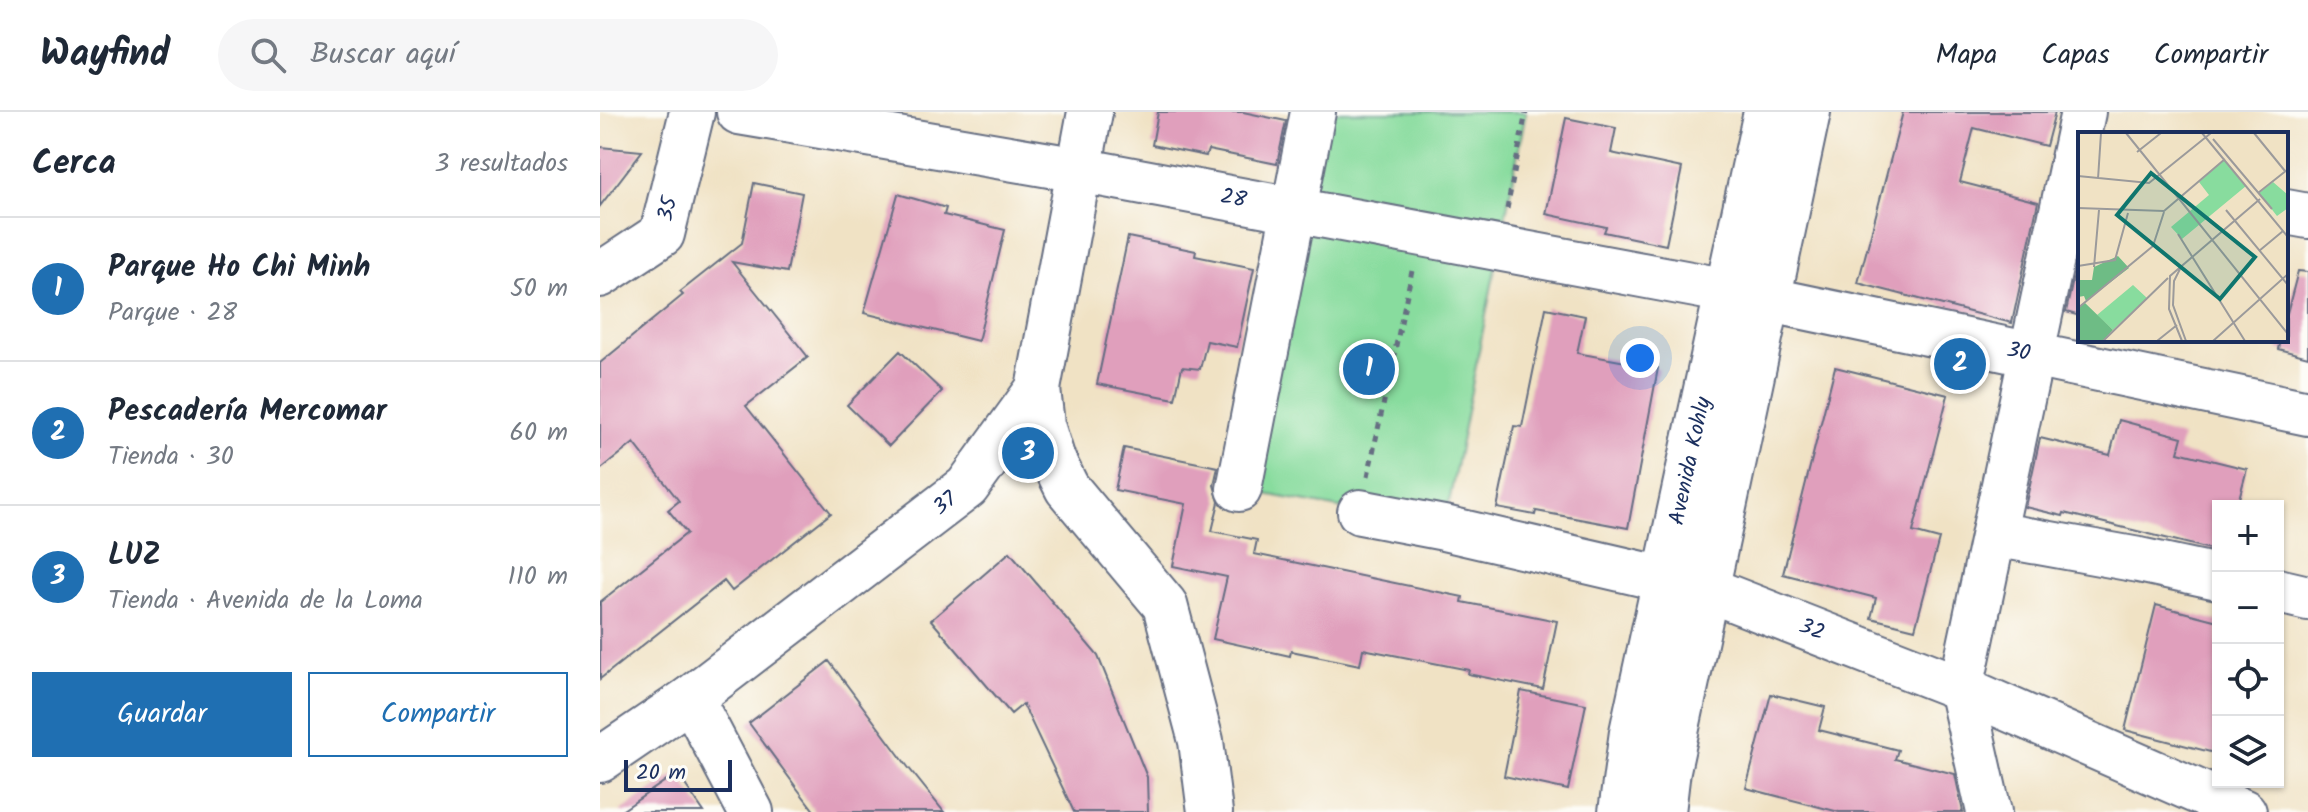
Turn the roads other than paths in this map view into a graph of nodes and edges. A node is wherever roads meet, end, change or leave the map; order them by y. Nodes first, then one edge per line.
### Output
1 (692, 112) edge
2 (739, 112) edge
3 (1090, 112) edge
4 (1313, 112) edge
5 (1766, 112) edge
6 (1808, 112) edge
7 (2083, 112) edge
8 (2081, 132) edge
9 (1079, 170) junction
10 (2076, 171) edge
11 (1293, 212) junction
12 (2288, 212) edge
13 (2308, 216) edge
14 (600, 275) edge
15 (1747, 295) junction
16 (2033, 355) junction
17 (1038, 389) junction
18 (2308, 413) edge
19 (1239, 489) dead end
20 (1360, 512) road end
21 (1994, 534) junction
22 (2212, 576) edge
23 (1686, 584) junction
24 (2284, 592) edge
25 (2308, 598) edge
26 (1961, 688) junction
27 (691, 698) junction
28 (600, 760) edge
29 (751, 812) edge
30 (1210, 812) edge
31 (1621, 812) edge
32 (1663, 812) edge
33 (1989, 812) edge
34 (2244, 812) edge

1 - 14 street, 35
2 - 9 street, 28
3 - 9 street, 37
4 - 11 street
5 - 15 street, Avenida Kohly
6 - 15 street, Avenida Kohly
7 - 8 street
9 - 11 street, 28
9 - 17 street, 37
10 - 16 street
11 - 15 street, 28
11 - 19 street
12 - 13 street
15 - 16 street, 30
15 - 23 street, Avenida Kohly
16 - 18 street, 30
16 - 21 street
17 - 27 street, 37
17 - 30 street
20 - 23 street, 32
21 - 22 street
21 - 26 street
23 - 26 street, 32
23 - 31 street, Avenida Kohly
23 - 32 street, Avenida Kohly
24 - 25 street
26 - 33 street
26 - 34 street, 32
27 - 28 street, 37
27 - 29 street

